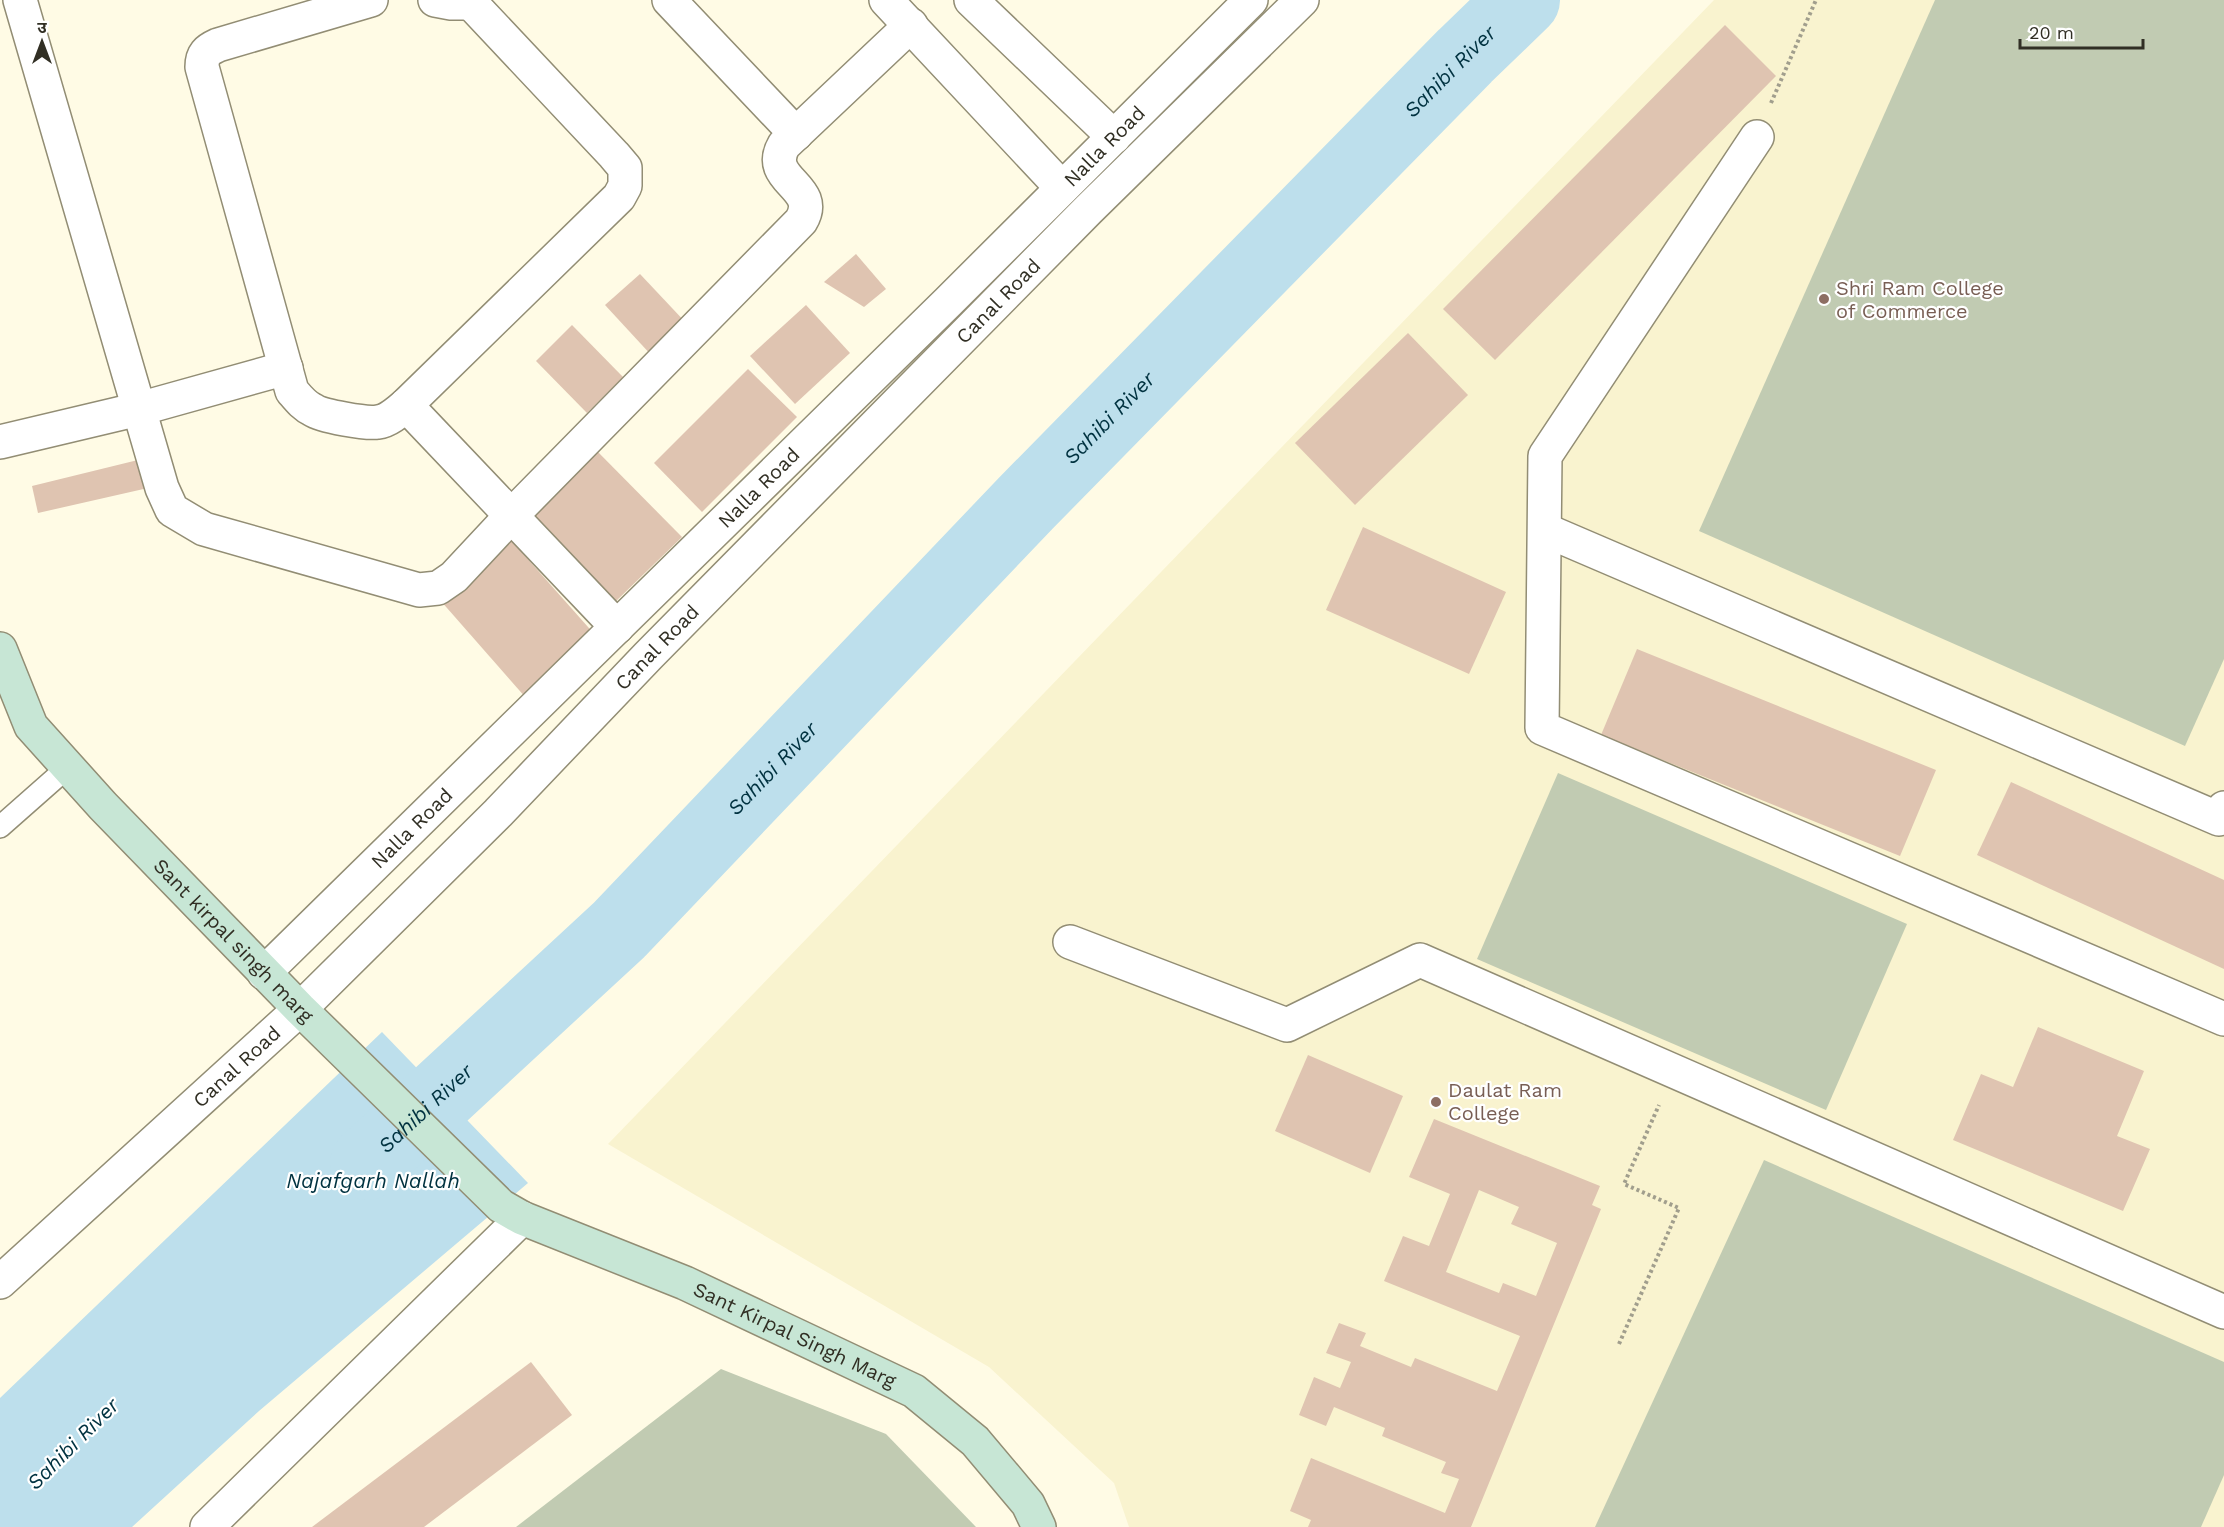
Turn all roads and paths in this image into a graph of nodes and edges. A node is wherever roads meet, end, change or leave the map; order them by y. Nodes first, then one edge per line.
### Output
1 (20, 0) edge
2 (371, 0) edge
3 (435, 0) edge
4 (669, 0) edge
5 (886, 0) edge
6 (970, 0) edge
7 (1251, 0) edge
8 (1302, 0) edge
9 (1816, 0) edge
10 (472, 2) edge
11 (911, 25) junction
12 (796, 134) junction
13 (1114, 137) junction
14 (1756, 137) joint
15 (1062, 188) junction
16 (286, 368) junction
17 (406, 405) junction
18 (139, 409) junction
19 (0, 442) edge
20 (511, 516) junction
21 (1545, 530) junction
22 (617, 627) junction
23 (0, 649) edge
24 (68, 767) junction
25 (2224, 807) edge
26 (0, 827) edge
27 (1070, 942) dead end
28 (264, 973) junction
29 (300, 1010) junction
30 (2224, 1019) edge
31 (1674, 1072) junction
32 (512, 1212) junction
33 (0, 1282) edge
34 (2224, 1312) edge
35 (1619, 1344) dead end
36 (207, 1527) edge
37 (1039, 1527) edge

1 - 18 street
2 - 16 street
3 - 10 street
4 - 12 street
5 - 11 street
6 - 13 street
7 - 13 street, Nalla Road
8 - 29 street, Canal Road
9 - 14 path
10 - 17 street
11 - 12 street
11 - 15 street
12 - 20 street
13 - 15 street, Nalla Road
14 - 21 street
15 - 22 street, Nalla Road
16 - 17 street
16 - 18 street
17 - 20 street
18 - 19 street
18 - 20 street
20 - 22 street
21 - 25 street
21 - 30 street
22 - 28 street, Nalla Road
23 - 24 street, Sant kirpal singh marg
24 - 26 lane
24 - 28 street, Sant kirpal singh marg
27 - 31 street
28 - 29 street, Sant kirpal singh marg
29 - 32 street, Sant kirpal singh marg
29 - 33 street, Canal Road
31 - 34 street
31 - 35 path
32 - 36 street
32 - 37 street, Sant Kirpal Singh Marg

